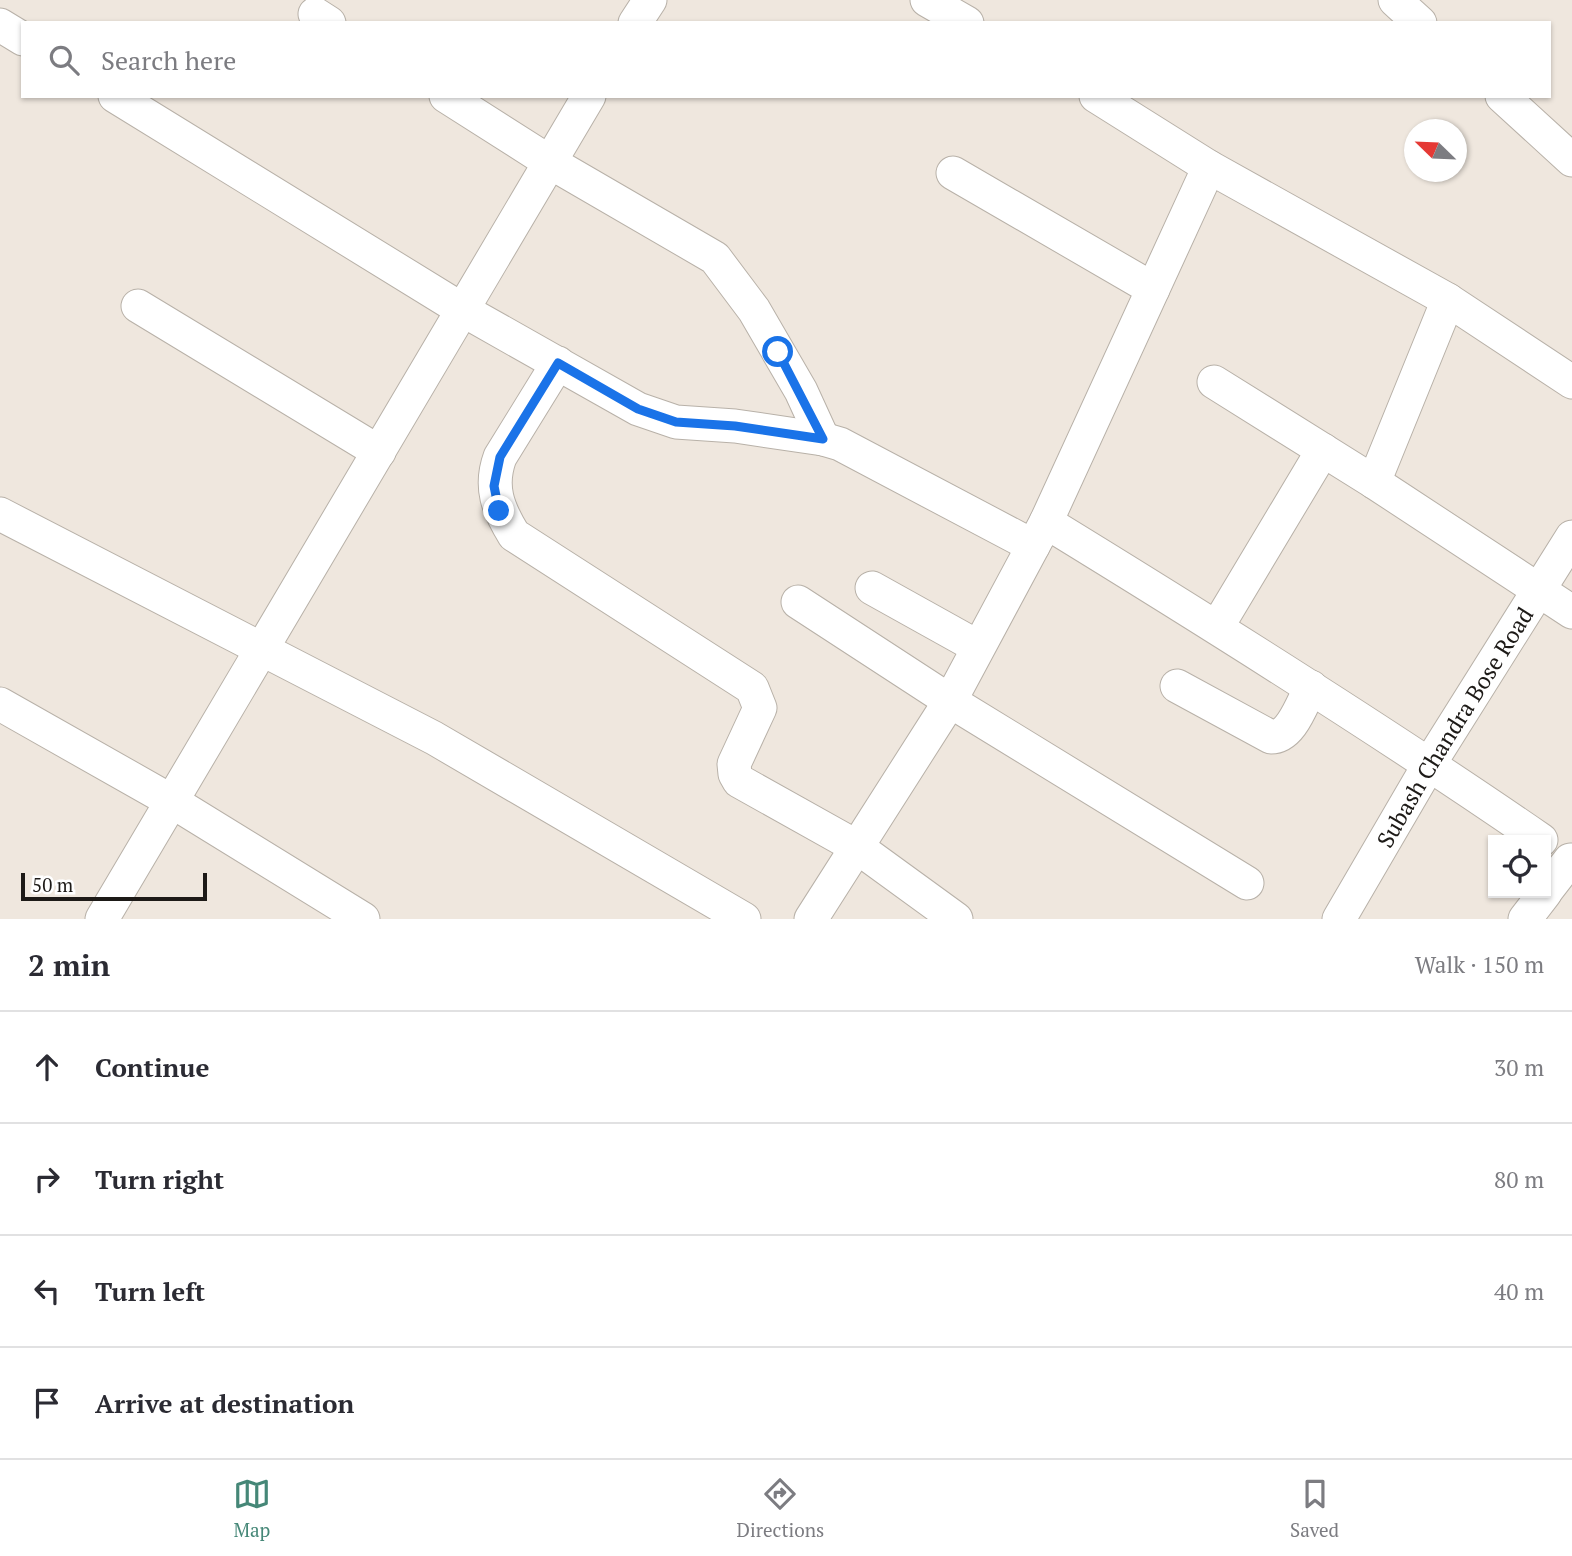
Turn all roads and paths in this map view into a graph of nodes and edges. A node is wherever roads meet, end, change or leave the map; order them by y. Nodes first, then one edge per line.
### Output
1 (650, 0) edge
2 (927, 0) edge
3 (1395, 0) edge
4 (636, 21) edge
5 (964, 21) edge
6 (1418, 21) edge
7 (0, 26) edge
8 (21, 38) edge
9 (118, 98) edge
10 (449, 98) edge
11 (588, 98) edge
12 (1099, 98) edge
13 (1504, 98) edge
14 (1572, 160) edge
15 (548, 161) junction
16 (1209, 167) junction
17 (953, 173) dead end
18 (1153, 289) junction
19 (1448, 299) junction
20 (138, 306) dead end
21 (461, 309) junction
22 (558, 363) junction
23 (1214, 382) dead end
24 (1572, 382) edge
25 (823, 439) junction
26 (1323, 450) junction
27 (379, 452) junction
28 (1374, 482) junction
29 (0, 514) edge
30 (1040, 534) junction
31 (1572, 537) edge
32 (872, 588) dead end
33 (1539, 590) junction
34 (798, 602) dead end
35 (1572, 612) edge
36 (1217, 627) junction
37 (978, 647) junction
38 (264, 648) junction
39 (1177, 686) dead end
40 (1311, 688) junction
41 (950, 701) junction
42 (0, 704) edge
43 (1430, 764) junction
44 (173, 802) junction
45 (1534, 835) edge
46 (856, 847) junction
47 (1563, 855) edge
48 (1551, 880) edge
49 (1247, 883) dead end
50 (1541, 898) edge
51 (103, 919) edge
52 (363, 919) edge
53 (744, 919) edge
54 (811, 919) edge
55 (956, 919) edge
56 (1339, 919) edge
57 (1525, 919) edge

1 - 4 street
2 - 5 street
3 - 6 street
7 - 8 street
9 - 21 street
10 - 15 street
11 - 15 street
12 - 16 street
13 - 14 street
15 - 21 street
15 - 25 street
16 - 18 street
16 - 19 street
17 - 18 street
18 - 30 street
19 - 24 street
19 - 28 street
20 - 27 street
21 - 22 street
21 - 27 street
22 - 25 street
22 - 46 street
23 - 26 street
25 - 30 street
26 - 28 street
26 - 36 street
27 - 38 street
28 - 33 street
29 - 38 street
30 - 36 street
30 - 37 street
31 - 33 street, Subash Chandra Bose Road
32 - 37 street
33 - 35 street
33 - 43 street, Subash Chandra Bose Road
34 - 41 street
36 - 40 street
37 - 41 street
38 - 44 street
38 - 53 street
39 - 40 street
40 - 43 street
41 - 46 street
41 - 49 street
42 - 44 street
43 - 45 street
43 - 56 street, Subash Chandra Bose Road
44 - 51 street
44 - 52 street
46 - 54 street
46 - 55 street
47 - 48 street
50 - 57 street

